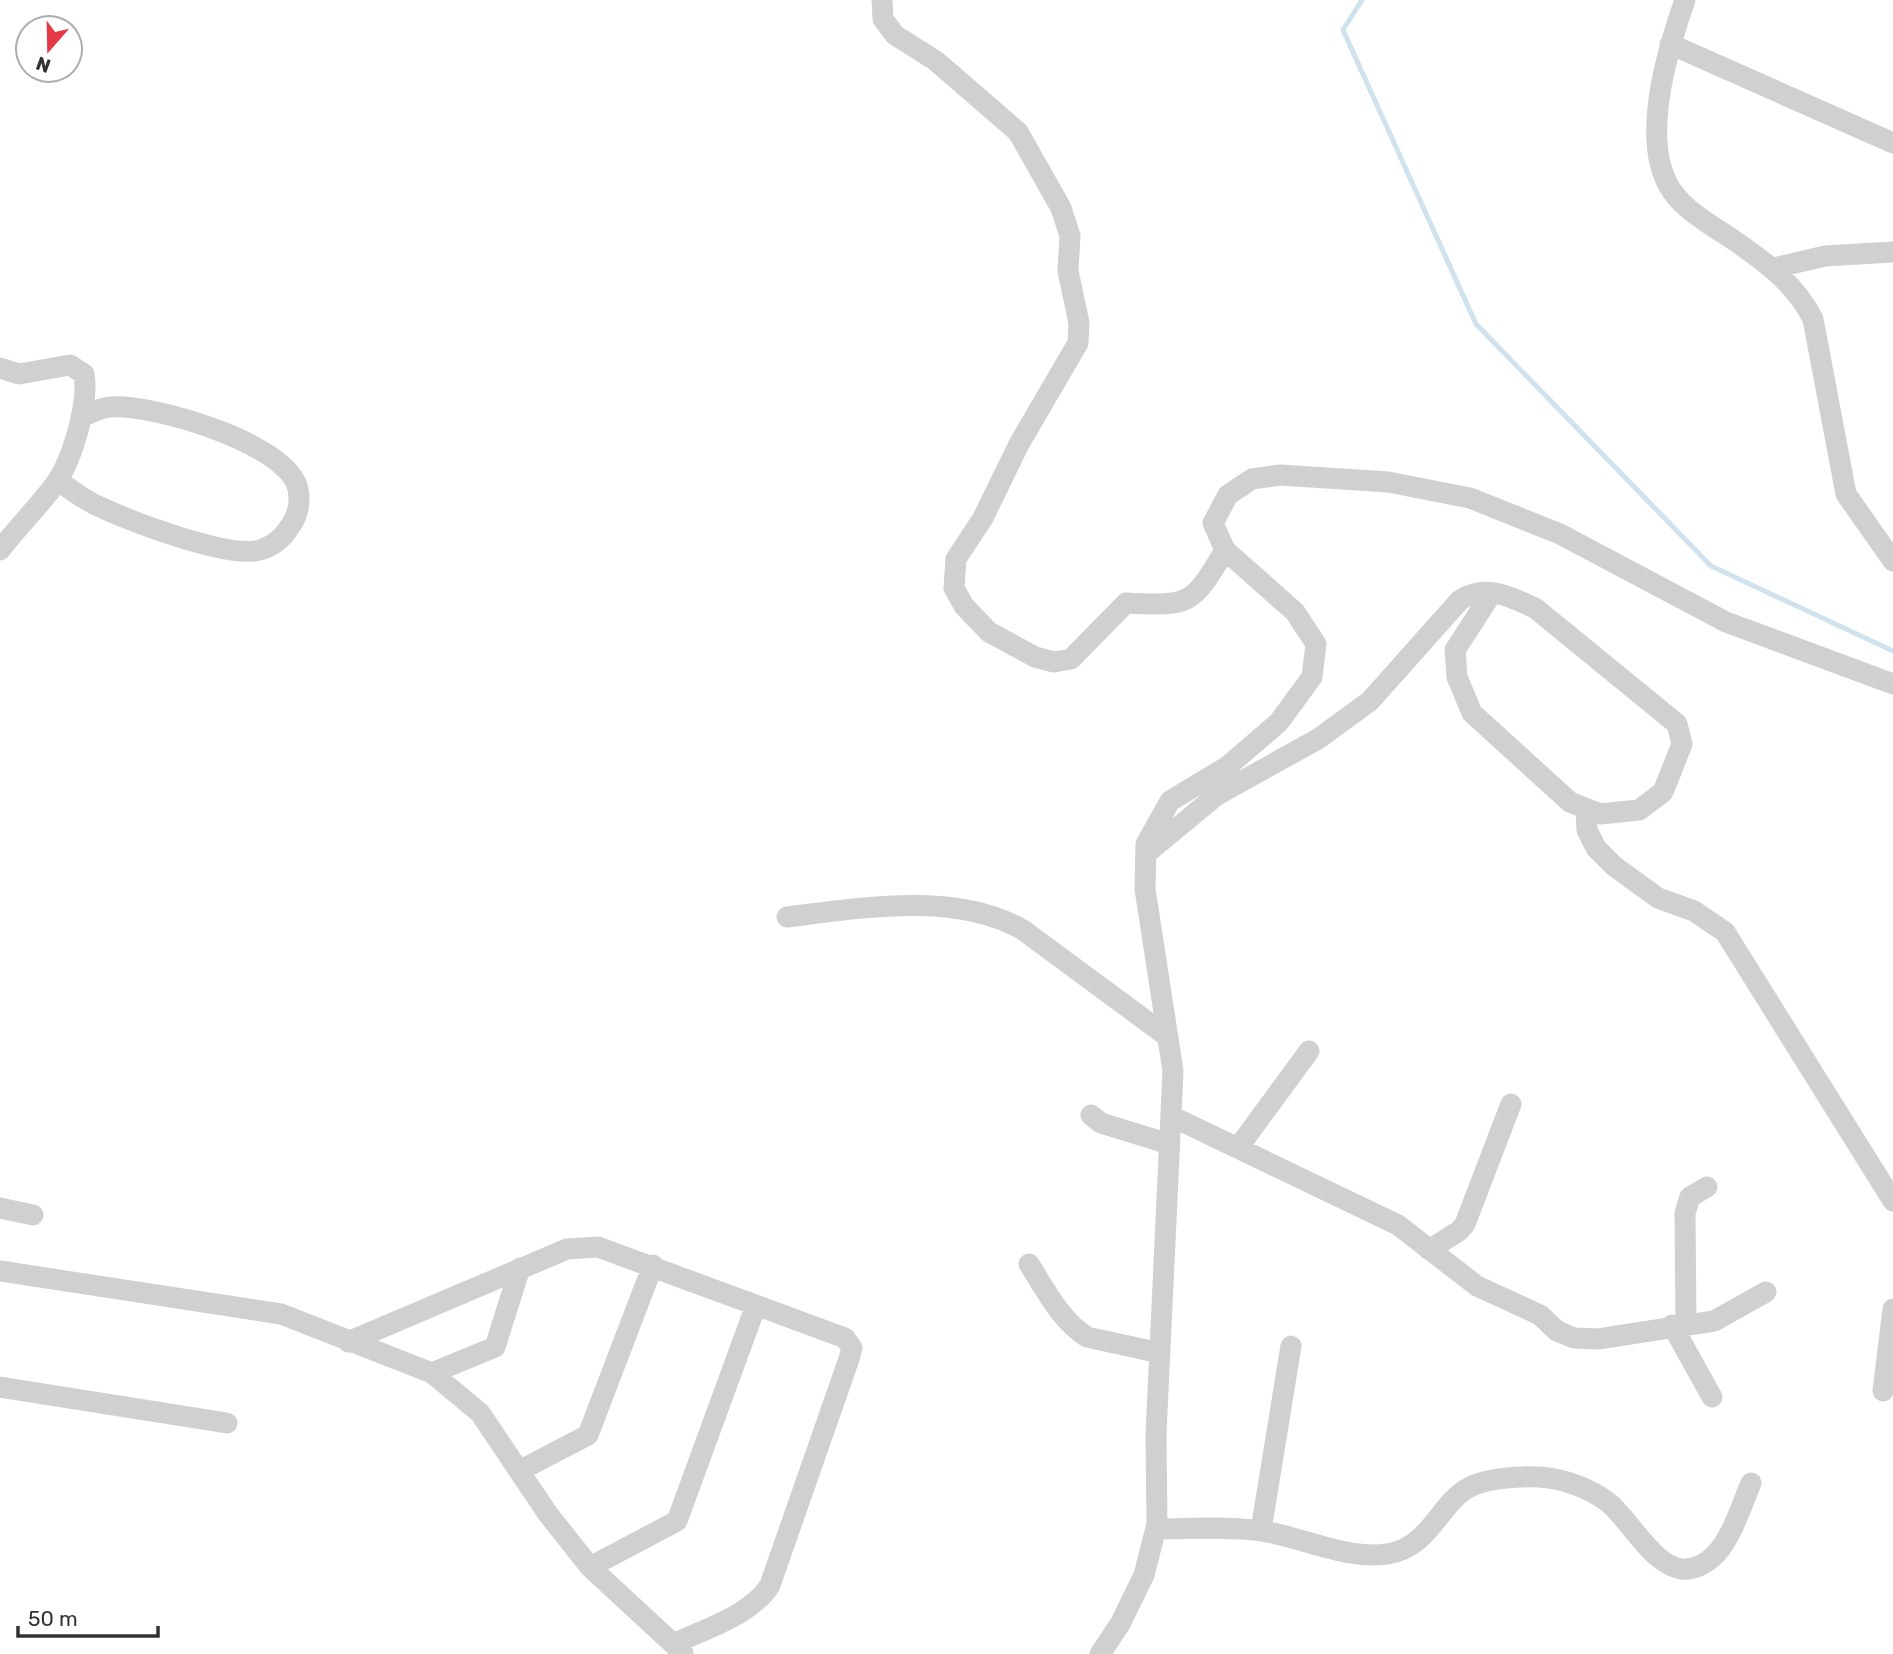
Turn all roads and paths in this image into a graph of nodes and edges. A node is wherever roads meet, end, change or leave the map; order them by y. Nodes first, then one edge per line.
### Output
1 (882, 0) edge
2 (1685, 0) edge
3 (1670, 44) junction
4 (1893, 143) edge
5 (1893, 252) edge
6 (1774, 268) junction
7 (0, 368) edge
8 (80, 417) junction
9 (58, 481) junction
10 (0, 550) edge
11 (1225, 550) junction
12 (1893, 561) edge
13 (1492, 593) junction
14 (1893, 684) edge
15 (1586, 809) junction
16 (1145, 854) junction
17 (787, 917) dead end
18 (1168, 1037) junction
19 (1309, 1051) dead end
20 (1511, 1104) dead end
21 (1091, 1115) dead end
22 (1171, 1116) junction
23 (1169, 1144) junction
24 (1238, 1148) junction
25 (1707, 1187) dead end
26 (1893, 1201) edge
27 (0, 1208) edge
28 (33, 1215) dead end
29 (1429, 1250) junction
30 (1029, 1264) dead end
31 (653, 1265) junction
32 (520, 1268) junction
33 (0, 1272) edge
34 (1766, 1292) dead end
35 (756, 1305) junction
36 (1893, 1309) edge
37 (1679, 1324) junction
38 (348, 1342) junction
39 (1291, 1346) dead end
40 (1160, 1353) junction
41 (432, 1373) junction
42 (0, 1387) edge
43 (1883, 1391) dead end
44 (1712, 1397) dead end
45 (228, 1423) dead end
46 (519, 1471) junction
47 (1751, 1483) dead end
48 (1156, 1529) junction
49 (1261, 1531) junction
50 (590, 1567) junction
51 (679, 1649) edge
52 (1100, 1654) edge

1 - 11 street
2 - 3 street
3 - 4 street
3 - 6 street
5 - 6 street
6 - 12 street
7 - 8 street
8 - 9 street
8 - 9 street
9 - 10 street
11 - 14 street
11 - 16 street
13 - 15 street
13 - 15 street
13 - 16 street
15 - 26 street
16 - 18 street
17 - 18 street
18 - 22 street
19 - 24 street
20 - 29 street
21 - 23 street
22 - 23 street
22 - 24 street
23 - 40 street
24 - 29 street
25 - 37 street
27 - 28 street
29 - 37 street
30 - 40 street
31 - 32 street
31 - 35 street
31 - 46 street
32 - 38 street
32 - 41 street
33 - 38 street
34 - 37 street
35 - 50 street
35 - 51 street
36 - 43 street
37 - 44 street
38 - 41 street
39 - 49 street
40 - 48 street
41 - 46 street
42 - 45 street
46 - 50 street
47 - 49 street
48 - 49 street
48 - 52 street
50 - 51 street

